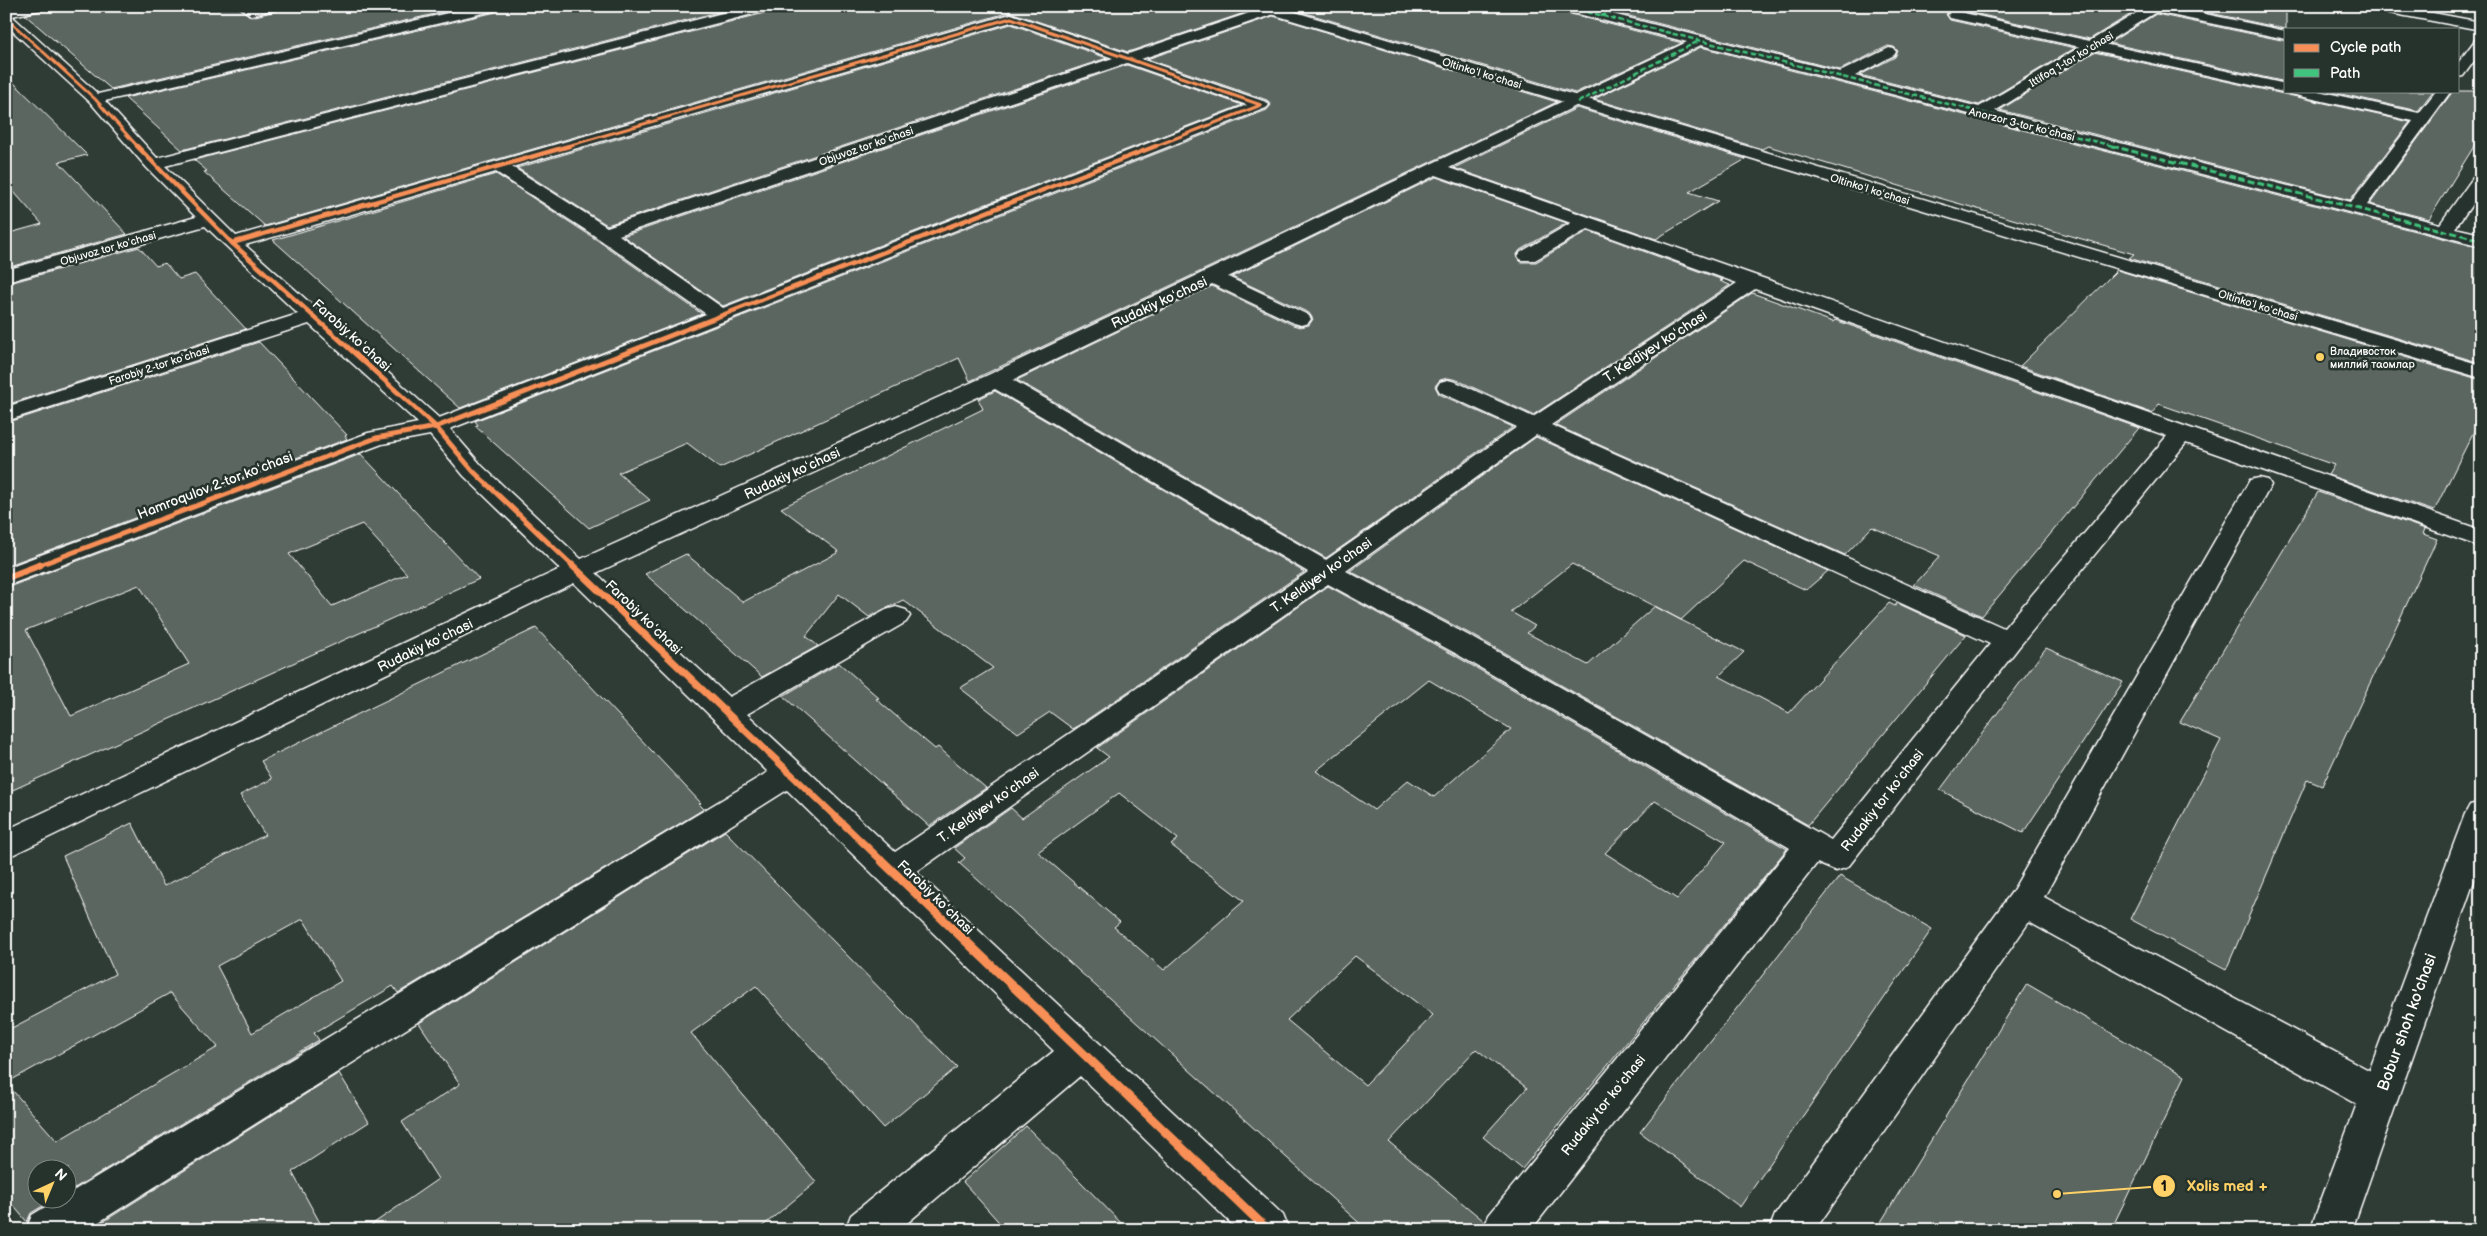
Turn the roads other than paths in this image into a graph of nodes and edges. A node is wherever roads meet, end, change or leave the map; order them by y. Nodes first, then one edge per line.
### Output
1 (40, 6) edge
2 (271, 6) edge
3 (496, 6) edge
4 (767, 6) edge
5 (1564, 6) edge
6 (1625, 6) edge
7 (2372, 6) edge
8 (2158, 7) edge
9 (248, 8) edge
10 (1266, 8) edge
11 (6, 13) edge
12 (1954, 15) dead end
13 (1601, 16) junction
14 (6, 18) edge
15 (271, 22) dead end
16 (2481, 26) edge
17 (2284, 35) edge
18 (1699, 41) junction
19 (2481, 42) edge
20 (2091, 46) junction
21 (1889, 52) dead end
22 (1127, 58) junction
23 (2460, 70) edge
24 (1840, 78) junction
25 (2284, 89) edge
26 (2301, 92) edge
27 (2443, 92) edge
28 (95, 99) junction
29 (1578, 102) junction
30 (1981, 114) junction
31 (2423, 119) junction
32 (153, 164) junction
33 (500, 167) junction
34 (1435, 169) junction
35 (2481, 179) edge
36 (2355, 209) junction
37 (210, 219) junction
38 (1587, 222) junction
39 (2444, 231) junction
40 (605, 234) junction
41 (2481, 240) edge
42 (232, 243) junction
43 (1528, 256) dead end
44 (6, 276) edge
45 (1212, 278) junction
46 (1753, 281) junction
47 (312, 316) junction
48 (722, 316) junction
49 (1301, 319) dead end
50 (2481, 372) edge
51 (996, 380) junction
52 (1448, 388) dead end
53 (6, 414) edge
54 (1534, 426) junction
55 (436, 427) junction
56 (2182, 433) junction
57 (2258, 485) dead end
58 (2481, 539) edge
59 (578, 571) junction
60 (1327, 572) junction
61 (6, 578) edge
62 (896, 616) dead end
63 (2008, 641) junction
64 (725, 713) junction
65 (788, 774) junction
66 (2481, 814) edge
67 (6, 845) edge
68 (1812, 845) junction
69 (891, 872) junction
70 (2024, 902) junction
71 (1081, 1052) junction
72 (2379, 1096) junction
73 (47, 1230) edge
74 (866, 1230) edge
75 (1268, 1230) edge
76 (1504, 1230) edge
77 (1790, 1230) edge
78 (2331, 1230) edge

1 - 11 street
2 - 9 street
3 - 28 street
4 - 32 street
5 - 13 street, Anorzor 3-tor koʻchasi
6 - 13 street
7 - 16 street
8 - 17 street
8 - 20 street, Ittifoq 1-tor koʻchasi
9 - 15 street
10 - 22 street, Objuvoz tor koʻchasi
10 - 29 street, Oltinkoʻl koʻchasi
12 - 20 street
13 - 18 street, Anorzor 3-tor koʻchasi
14 - 28 street, Farobiy koʻchasi
18 - 24 street, Anorzor 3-tor koʻchasi
18 - 29 street, Rudakiy koʻchasi
19 - 23 street
20 - 25 street
20 - 30 street, Ittifoq 1-tor koʻchasi
21 - 24 street
22 - 33 street
22 - 40 street, Objuvoz tor koʻchasi
22 - 48 street, Hamroqulov 2-tor koʻchasi
24 - 30 street, Anorzor 3-tor koʻchasi
26 - 31 street
27 - 31 street
28 - 32 street, Farobiy koʻchasi
29 - 34 street, Rudakiy koʻchasi
29 - 50 street, Oltinkoʻl koʻchasi
30 - 36 street, Anorzor 3-tor koʻchasi
31 - 36 street
32 - 37 street, Farobiy koʻchasi
33 - 40 street
33 - 42 street
34 - 38 street
34 - 45 street, Rudakiy koʻchasi
35 - 39 street
36 - 39 street, Anorzor 3-tor koʻchasi
37 - 42 street, Farobiy koʻchasi
37 - 44 street, Objuvoz tor koʻchasi
38 - 43 street
38 - 46 street
39 - 41 street, Anorzor 3-tor koʻchasi
40 - 48 street
42 - 47 street, Farobiy koʻchasi
45 - 49 street
45 - 51 street, Rudakiy koʻchasi
46 - 54 street, T. Keldiyev koʻchasi
46 - 56 street
47 - 53 street, Farobiy 2-tor koʻchasi
47 - 55 street, Farobiy koʻchasi
48 - 55 street, Hamroqulov 2-tor koʻchasi
51 - 59 street, Rudakiy koʻchasi
51 - 60 street
52 - 54 street
54 - 60 street, T. Keldiyev koʻchasi
54 - 63 street
55 - 59 street, Farobiy koʻchasi
55 - 61 street, Hamroqulov 2-tor koʻchasi
56 - 58 street
56 - 63 street, Rudakiy tor koʻchasi
57 - 70 street
59 - 64 street, Farobiy koʻchasi
59 - 67 street, Rudakiy koʻchasi
60 - 68 street
60 - 69 street, T. Keldiyev koʻchasi
62 - 64 street
63 - 68 street, Rudakiy tor koʻchasi
64 - 65 street, Farobiy koʻchasi
65 - 69 street, Farobiy koʻchasi
65 - 73 street
66 - 72 street, Bobur shoh ko'chasi
68 - 76 street, Rudakiy tor koʻchasi
69 - 71 street, Farobiy koʻchasi
70 - 72 street
70 - 77 street
71 - 74 street
71 - 75 street, Farobiy koʻchasi
72 - 78 street, Bobur shoh ko'chasi

